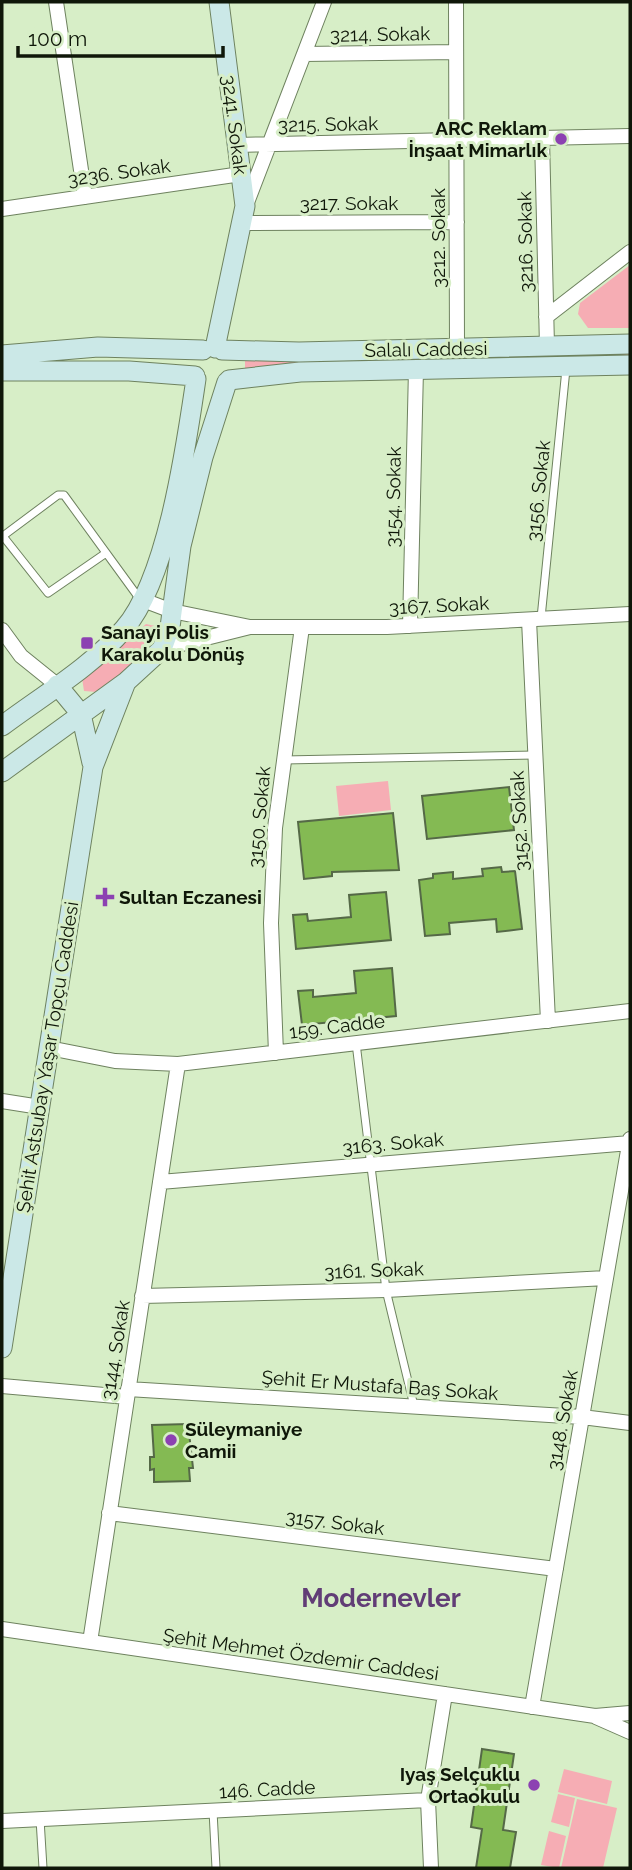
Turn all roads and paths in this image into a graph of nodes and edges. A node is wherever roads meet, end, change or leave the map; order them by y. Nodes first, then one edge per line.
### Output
1 (56, 2) edge
2 (223, 2) edge
3 (324, 2) edge
4 (456, 2) edge
5 (457, 52) junction
6 (304, 54) junction
7 (630, 136) edge
8 (542, 138) junction
9 (457, 140) junction
10 (269, 144) junction
11 (237, 145) junction
12 (241, 174) junction
13 (85, 197) junction
14 (2, 209) edge
15 (244, 214) junction
16 (457, 222) junction
17 (630, 252) edge
18 (546, 317) junction
19 (630, 344) edge
20 (547, 346) junction
21 (457, 348) junction
22 (213, 350) junction
23 (2, 355) edge
24 (630, 365) edge
25 (566, 367) junction
26 (416, 369) junction
27 (2, 371) edge
28 (196, 378) junction
29 (228, 381) junction
30 (2, 535) edge
31 (106, 553) junction
32 (143, 600) junction
33 (172, 611) junction
34 (630, 614) edge
35 (535, 619) junction
36 (410, 626) junction
37 (250, 627) junction
38 (302, 627) junction
39 (2, 630) edge
40 (162, 649) junction
41 (126, 682) junction
42 (57, 685) junction
43 (81, 713) junction
44 (2, 726) edge
45 (535, 755) junction
46 (283, 760) junction
47 (93, 767) junction
48 (2, 772) edge
49 (630, 1011) edge
50 (548, 1021) junction
51 (356, 1043) junction
52 (49, 1048) junction
53 (276, 1053) junction
54 (178, 1065) junction
55 (2, 1101) edge
56 (40, 1107) junction
57 (630, 1141) edge
58 (370, 1164) junction
59 (160, 1182) junction
60 (606, 1278) junction
61 (386, 1290) junction
62 (142, 1296) junction
63 (2, 1348) edge
64 (2, 1386) edge
65 (127, 1393) junction
66 (414, 1407) junction
67 (582, 1417) junction
68 (630, 1423) edge
69 (109, 1513) junction
70 (556, 1569) junction
71 (2, 1629) edge
72 (89, 1642) junction
73 (445, 1694) junction
74 (532, 1707) junction
75 (630, 1713) edge
76 (595, 1716) junction
77 (630, 1732) edge
78 (428, 1800) junction
79 (213, 1811) junction
80 (40, 1819) junction
81 (2, 1821) edge
82 (43, 1868) edge
83 (216, 1868) edge
84 (431, 1868) edge

1 - 13 street
2 - 11 street, 3241. Sokak
3 - 6 street
4 - 5 street, 3212. Sokak
5 - 6 street, 3214. Sokak
5 - 9 street, 3212. Sokak
6 - 10 street
7 - 8 street, 3215. Sokak
8 - 9 street, 3215. Sokak
8 - 18 street, 3216. Sokak
9 - 10 street, 3215. Sokak
9 - 16 street, 3212. Sokak
10 - 11 street, 3215. Sokak
10 - 15 street
11 - 12 street, 3241. Sokak
12 - 13 street, 3236. Sokak
12 - 15 street, 3241. Sokak
13 - 14 street, 3236. Sokak
15 - 16 street, 3217. Sokak
15 - 22 street
16 - 21 street, 3212. Sokak
17 - 18 street
18 - 20 street, 3216. Sokak
19 - 20 street, Salalı Caddesi
20 - 21 street, Salalı Caddesi
21 - 22 street, Salalı Caddesi
22 - 23 street, Salalı Caddesi
22 - 28 street
22 - 29 street
24 - 25 street, Salalı Caddesi
25 - 26 street, Salalı Caddesi
25 - 35 lane, 3156. Sokak
26 - 29 street, Salalı Caddesi
26 - 36 street, 3154. Sokak
27 - 28 street
28 - 29 street
28 - 32 street
29 - 33 street
30 - 31 lane
30 - 31 lane
31 - 32 lane
32 - 33 street, 3167. Sokak
32 - 42 street
33 - 37 street, 3167. Sokak
33 - 40 street
34 - 35 street, 3167. Sokak
35 - 36 street, 3167. Sokak
35 - 45 street, 3152. Sokak
36 - 38 street, 3167. Sokak
37 - 38 street, 3167. Sokak
37 - 40 street, 3167. Sokak
38 - 46 street, 3150. Sokak
39 - 42 street
40 - 41 street, Şehit Astsubay Yaşar Topçu Caddesi
41 - 43 street, Şehit Astsubay Yaşar Topçu Caddesi
41 - 47 street, Şehit Astsubay Yaşar Topçu Caddesi
42 - 43 street, Şehit Astsubay Yaşar Topçu Caddesi
42 - 44 street
43 - 47 street, Şehit Astsubay Yaşar Topçu Caddesi
43 - 48 street
45 - 46 lane
45 - 50 street, 3152. Sokak
46 - 53 street, 3150. Sokak
47 - 52 street, Şehit Astsubay Yaşar Topçu Caddesi
49 - 50 street, 159. Cadde
50 - 51 street, 159. Cadde
51 - 53 street, 159. Cadde
51 - 58 lane
52 - 54 street, 159. Cadde
52 - 56 street, Şehit Astsubay Yaşar Topçu Caddesi
53 - 54 street, 159. Cadde
54 - 59 street, 3144. Sokak
55 - 56 street
56 - 63 street, Şehit Astsubay Yaşar Topçu Caddesi
57 - 58 street, 3163. Sokak
57 - 60 street, 3148. Sokak
58 - 59 street, 3163. Sokak
58 - 61 lane
59 - 62 street, 3144. Sokak
60 - 61 street, 3161. Sokak
60 - 67 street, 3148. Sokak
61 - 62 street, 3161. Sokak
61 - 66 lane
62 - 65 street, 3144. Sokak
64 - 65 street, Şehit Er Mustafa Baş Sokak
65 - 66 street, Şehit Er Mustafa Baş Sokak
65 - 69 street, 3144. Sokak
66 - 67 street, Şehit Er Mustafa Baş Sokak
67 - 68 street, Şehit Er Mustafa Baş Sokak
67 - 70 street, 3148. Sokak
69 - 70 street, 3157. Sokak
69 - 72 street, 3144. Sokak
70 - 74 street, 3148. Sokak
71 - 72 street, Şehit Mehmet Özdemir Caddesi
72 - 73 street, Şehit Mehmet Özdemir Caddesi
73 - 74 street, Şehit Mehmet Özdemir Caddesi
73 - 78 street
74 - 76 street, Şehit Mehmet Özdemir Caddesi
75 - 76 street, Şehit Mehmet Özdemir Caddesi
76 - 77 street, Şehit Mehmet Özdemir Caddesi
78 - 79 street, 146. Cadde
78 - 84 street
79 - 80 street, 146. Cadde
79 - 83 lane
80 - 81 street, 146. Cadde
80 - 82 lane

